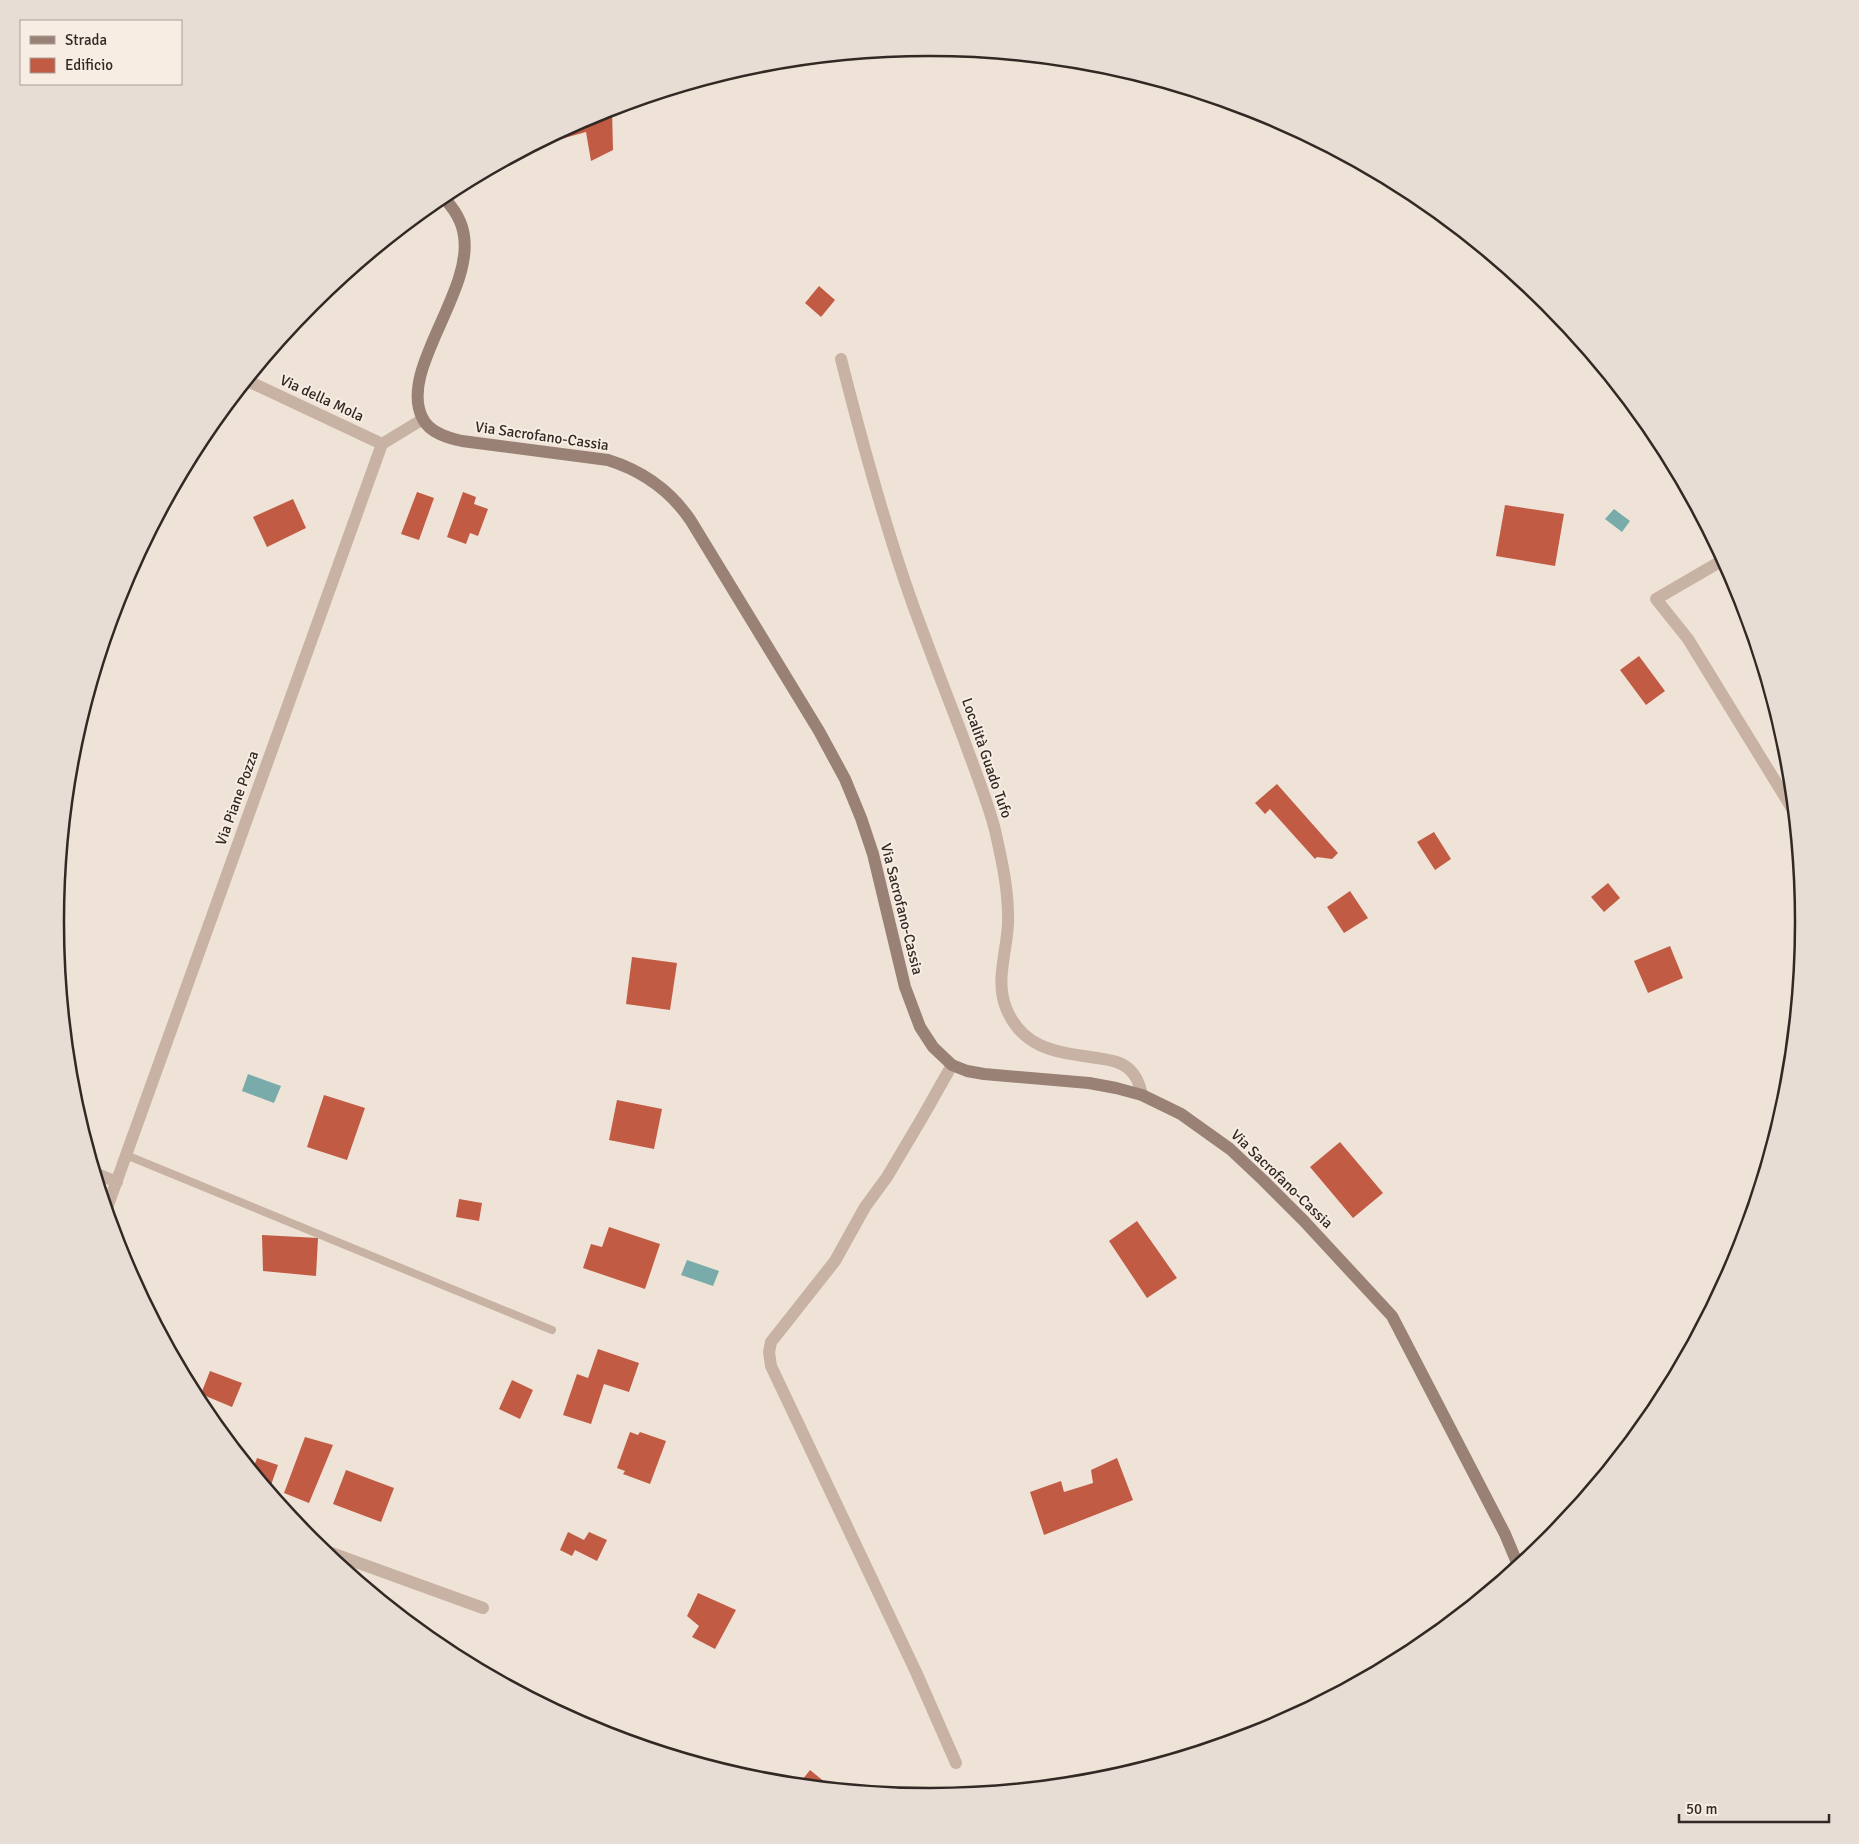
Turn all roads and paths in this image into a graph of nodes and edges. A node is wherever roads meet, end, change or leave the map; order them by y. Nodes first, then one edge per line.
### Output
1 (448, 203) edge
2 (841, 358) dead end
3 (253, 383) edge
4 (423, 419) junction
5 (382, 444) junction
6 (1717, 564) edge
7 (1786, 799) edge
8 (952, 1065) junction
9 (1142, 1095) junction
10 (126, 1155) junction
11 (103, 1176) edge
12 (116, 1182) junction
13 (110, 1200) edge
14 (552, 1330) dead end
15 (341, 1557) edge
16 (1515, 1559) edge
17 (483, 1608) dead end
18 (956, 1763) dead end

1 - 4 street
2 - 9 street, Località Guado Tufo
3 - 5 street, Via della Mola
4 - 5 street
4 - 8 street, Via Sacrofano-Cassia
5 - 10 street, Via Piane Pozza
6 - 7 street
8 - 9 street, Via Sacrofano-Cassia
8 - 18 street
9 - 16 street, Via Sacrofano-Cassia
10 - 12 street, Via Piane Pozza
10 - 14 lane
11 - 12 street
12 - 13 street, Via Piane Pozza
15 - 17 street

